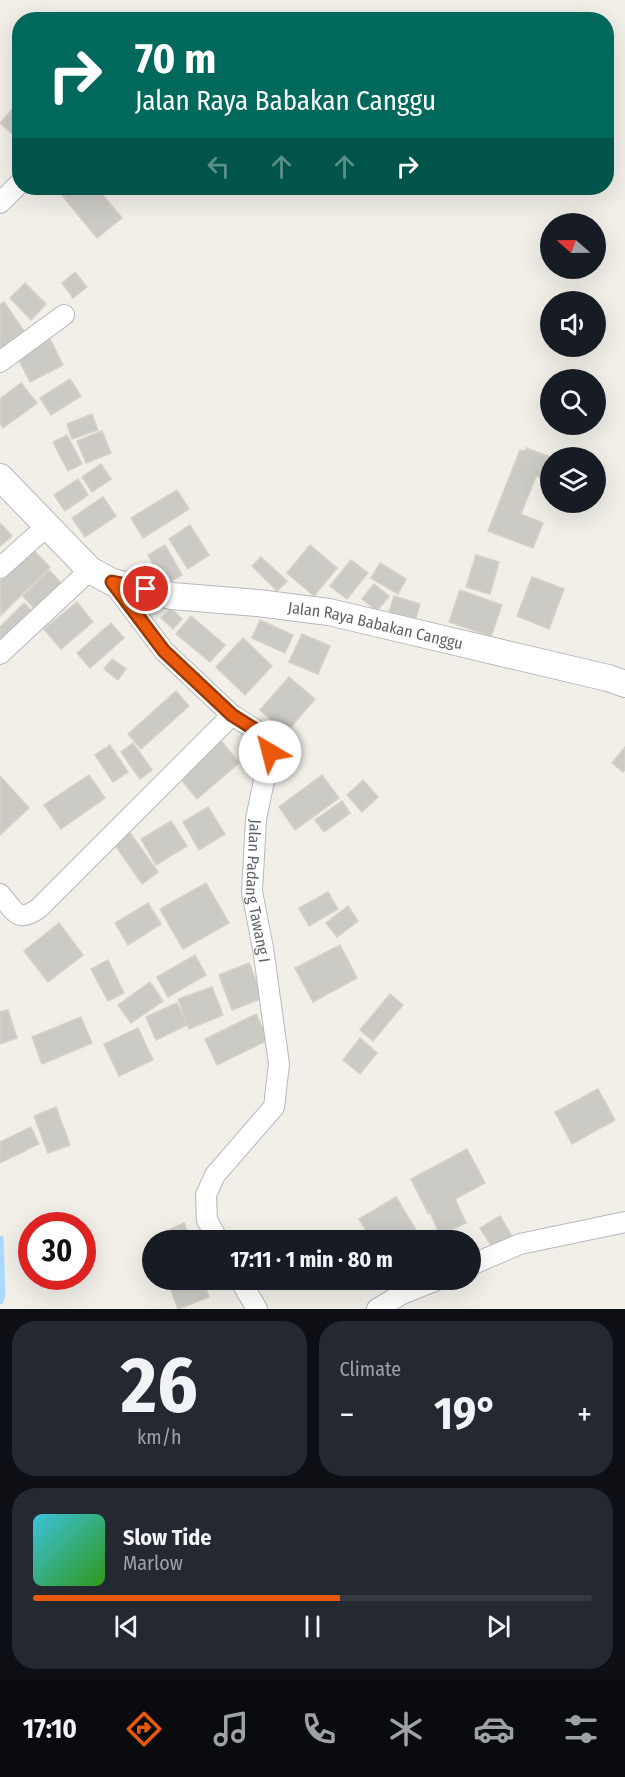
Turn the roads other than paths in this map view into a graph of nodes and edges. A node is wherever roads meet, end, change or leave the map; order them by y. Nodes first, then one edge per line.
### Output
1 (12, 191) edge
2 (0, 203) edge
3 (64, 315) dead end
4 (0, 362) edge
5 (0, 477) edge
6 (46, 526) junction
7 (0, 568) edge
8 (108, 579) junction
9 (0, 654) edge
10 (625, 684) edge
11 (232, 715) junction
12 (0, 894) edge
13 (625, 1222) edge
14 (212, 1230) edge
15 (481, 1261) edge
16 (246, 1290) edge
17 (412, 1290) edge
18 (257, 1309) edge
19 (377, 1309) edge

1 - 2 street
3 - 4 street
5 - 6 street
6 - 7 street
6 - 8 street
8 - 9 street
8 - 10 street, Jalan Raya Babakan Canggu
8 - 11 street, Jalan Padang Tawang I
11 - 12 street
11 - 14 street, Jalan Padang Tawang I
13 - 15 street
16 - 18 street
17 - 19 street

